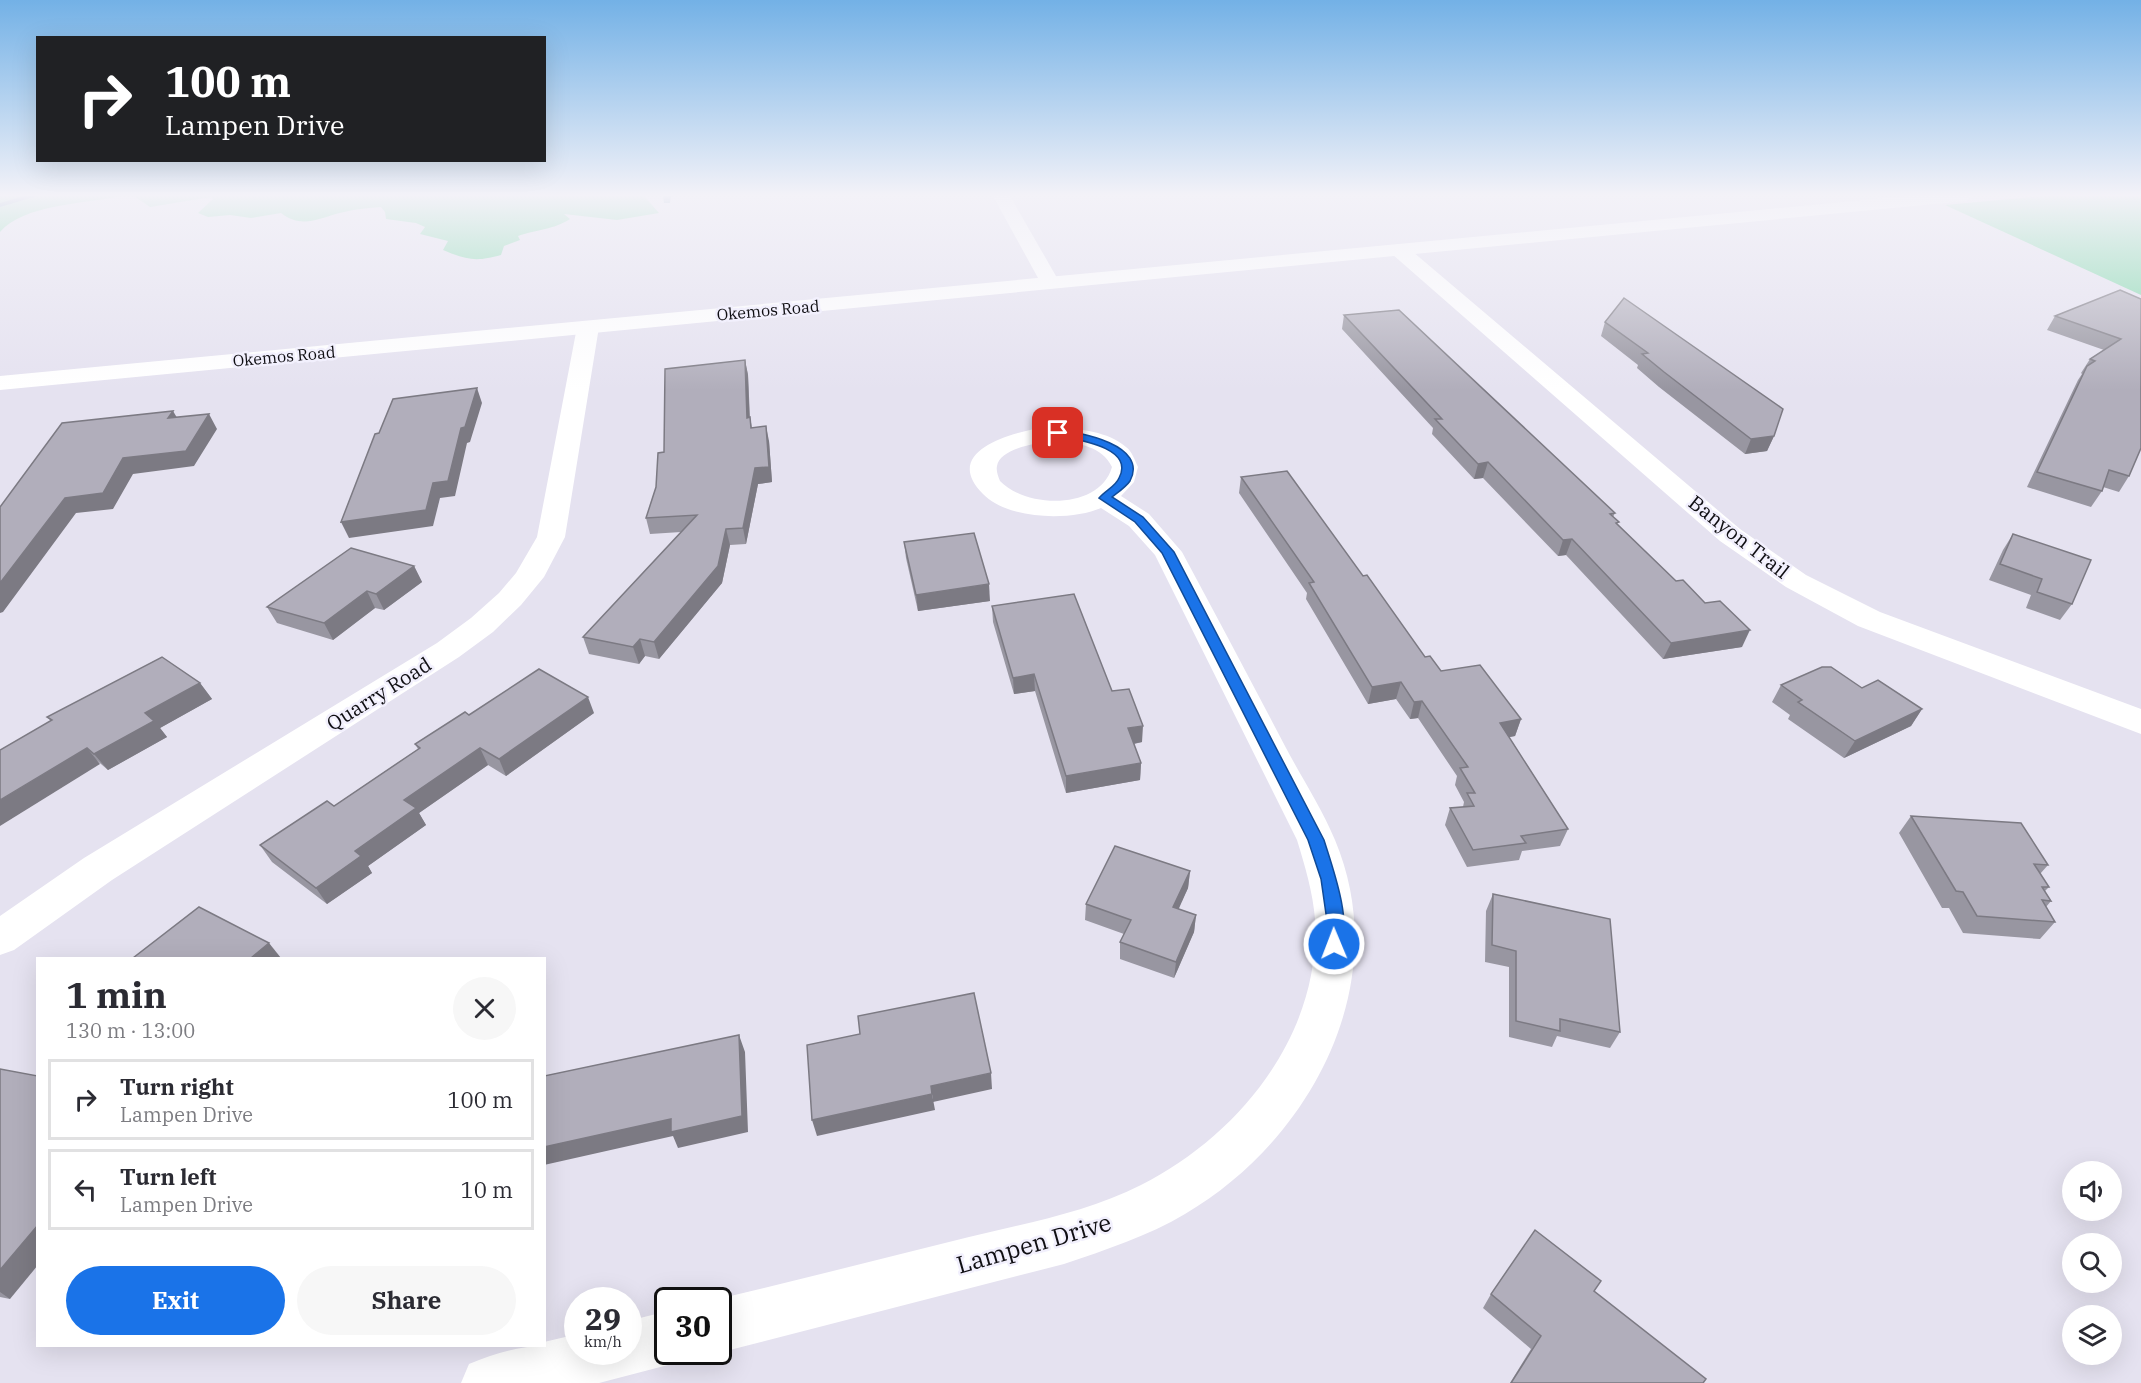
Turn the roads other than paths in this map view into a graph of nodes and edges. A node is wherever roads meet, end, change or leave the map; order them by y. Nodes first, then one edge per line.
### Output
1 (1037, 261) edge
2 (1288, 261) edge
3 (1411, 261) edge
4 (1050, 283) junction
5 (588, 327) junction
6 (0, 383) edge
7 (1105, 498) junction
8 (2141, 722) edge
9 (0, 938) edge
10 (732, 1322) edge
11 (564, 1364) edge
12 (488, 1383) edge

1 - 4 street
2 - 4 street, Okemos Road
3 - 8 street, Banyon Trail
4 - 5 street, Okemos Road
5 - 6 street, Okemos Road
5 - 9 street, Quarry Road
7 - 7 street
7 - 10 street, Lampen Drive
11 - 12 street

